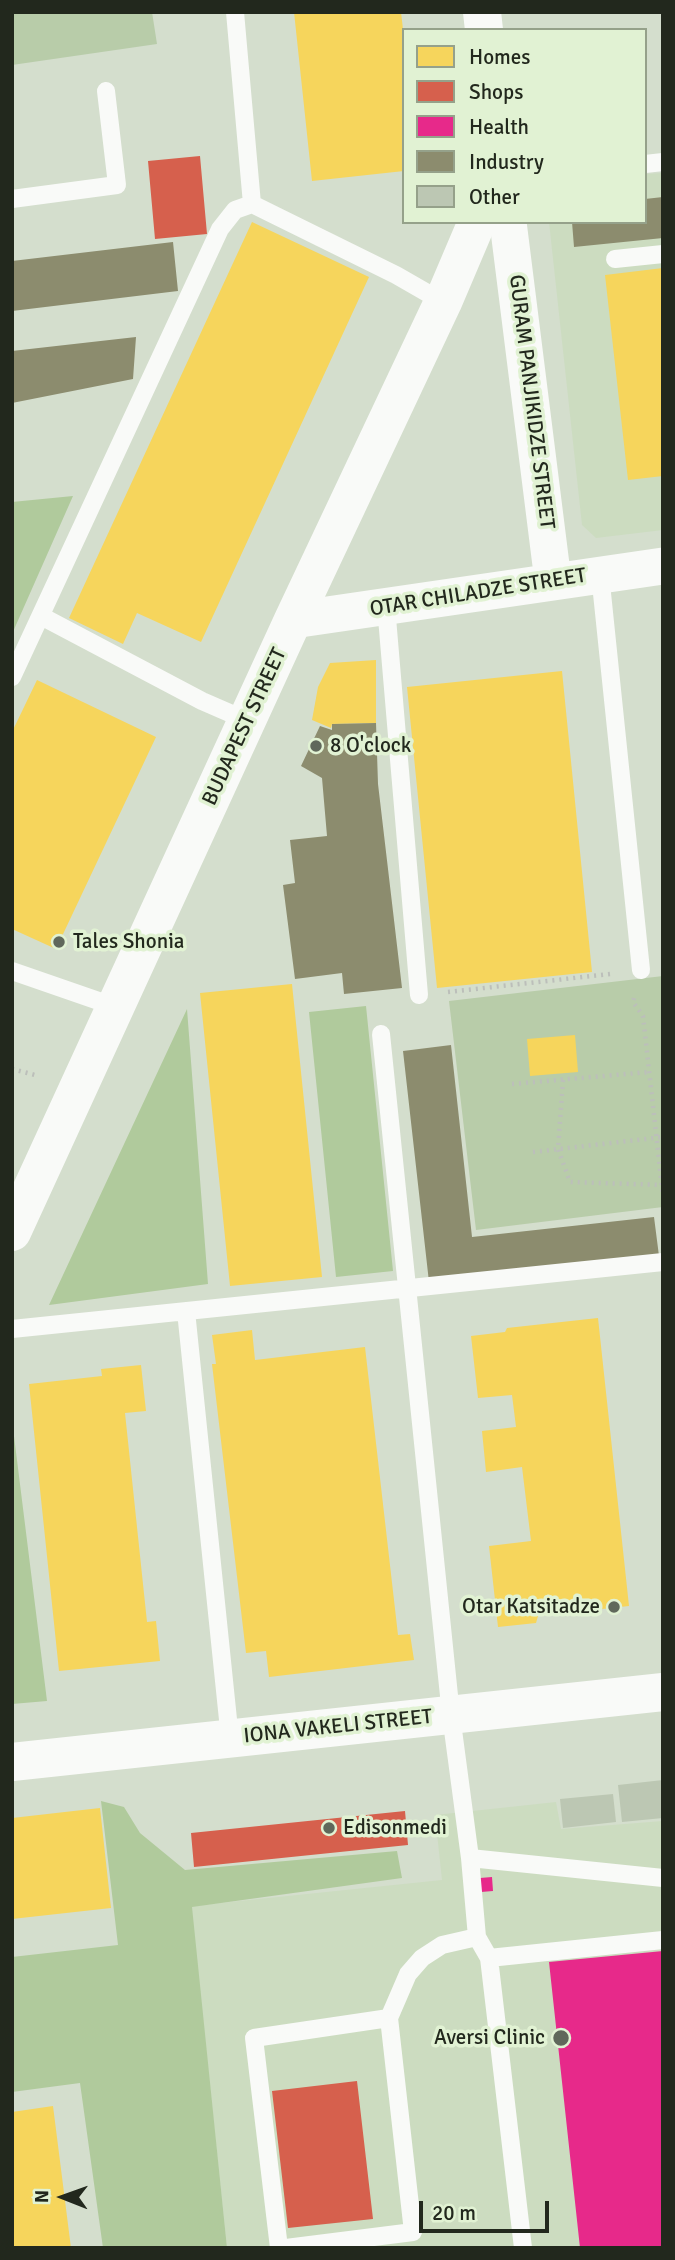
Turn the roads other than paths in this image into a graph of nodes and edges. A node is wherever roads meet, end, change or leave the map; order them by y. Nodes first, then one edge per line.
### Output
1 (235, 12) edge
2 (106, 91) dead end
3 (12, 199) edge
4 (252, 204) junction
5 (476, 224) edge
6 (508, 224) edge
7 (663, 254) edge
8 (615, 259) dead end
9 (443, 302) junction
10 (663, 566) edge
11 (600, 574) junction
12 (554, 581) junction
13 (386, 606) junction
14 (41, 616) junction
15 (293, 620) junction
16 (12, 677) edge
17 (248, 722) junction
18 (641, 970) road end
19 (12, 971) edge
20 (419, 995) road end
21 (116, 1007) junction
22 (381, 1034) dead end
23 (12, 1232) edge
24 (663, 1262) edge
25 (407, 1289) junction
26 (186, 1311) junction
27 (12, 1329) edge
28 (663, 1692) edge
29 (451, 1714) junction
30 (230, 1739) junction
31 (12, 1762) edge
32 (470, 1858) junction
33 (663, 1878) edge
34 (477, 1937) junction
35 (663, 1940) edge
36 (489, 1958) junction
37 (389, 2018) junction
38 (413, 2240) edge
39 (278, 2248) edge
40 (286, 2248) edge
41 (523, 2248) edge

1 - 4 lane
2 - 3 lane
4 - 9 lane
4 - 14 lane
5 - 9 main road, BUDAPEST STREET
6 - 12 street, GURAM PANJIKIDZE STREET
7 - 8 lane
9 - 15 main road, BUDAPEST STREET
10 - 11 street, OTAR CHILADZE STREET
11 - 12 street, OTAR CHILADZE STREET
11 - 18 lane
12 - 13 street, OTAR CHILADZE STREET
13 - 15 street, OTAR CHILADZE STREET
13 - 20 lane
14 - 16 lane
14 - 17 lane
15 - 17 main road, BUDAPEST STREET
17 - 21 main road, BUDAPEST STREET
19 - 21 lane
21 - 23 main road, BUDAPEST STREET
22 - 25 lane
24 - 25 lane
25 - 26 lane
25 - 29 lane
26 - 27 lane
26 - 30 lane
28 - 29 main road, IONA VAKELI STREET
29 - 30 main road, IONA VAKELI STREET
29 - 32 lane
30 - 31 main road, IONA VAKELI STREET
32 - 33 lane
32 - 34 lane
34 - 36 lane
34 - 37 lane
35 - 36 lane
36 - 41 lane
37 - 38 lane
37 - 39 lane
38 - 40 lane

